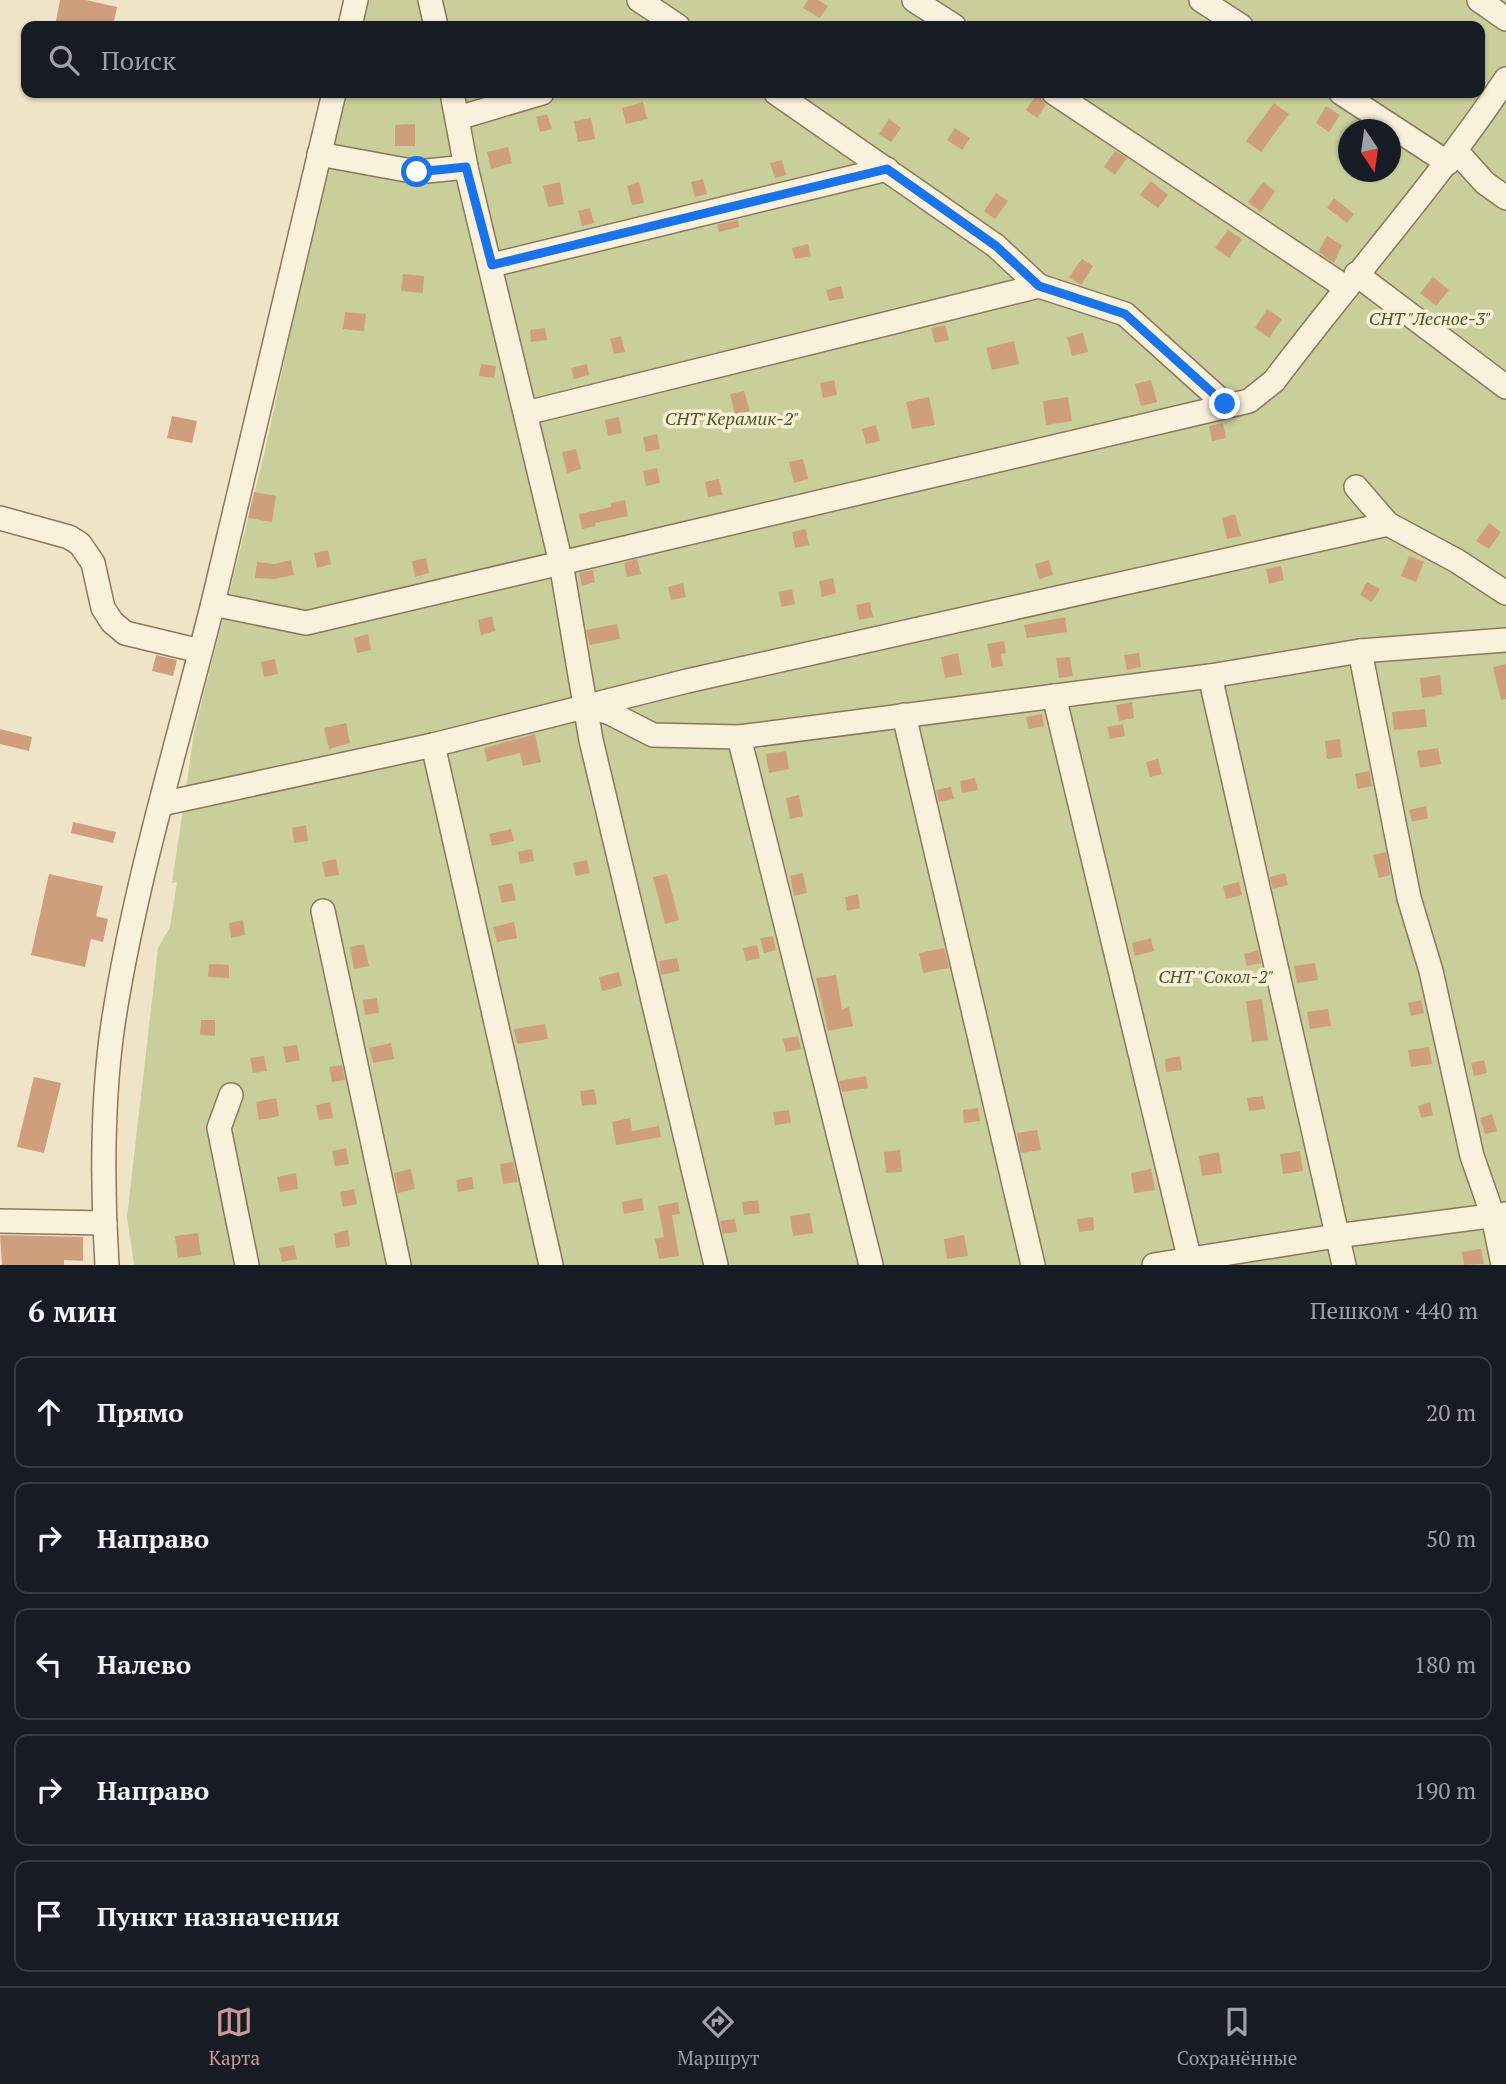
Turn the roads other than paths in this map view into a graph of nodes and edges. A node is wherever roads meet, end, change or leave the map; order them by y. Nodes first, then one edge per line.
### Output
1 (356, 0) edge
2 (430, 0) edge
3 (639, 0) edge
4 (915, 0) edge
5 (1201, 0) edge
6 (1479, 0) edge
7 (1506, 19) edge
8 (351, 21) edge
9 (435, 21) edge
10 (670, 21) edge
11 (946, 21) edge
12 (1233, 21) edge
13 (1506, 79) edge
14 (333, 98) edge
15 (453, 98) edge
16 (525, 98) edge
17 (783, 98) edge
18 (1062, 98) edge
19 (1350, 98) edge
20 (457, 118) junction
21 (320, 154) junction
22 (1452, 157) junction
23 (466, 167) junction
24 (887, 169) junction
25 (1506, 198) edge
26 (492, 265) junction
27 (1350, 280) junction
28 (1039, 286) junction
29 (1506, 387) edge
30 (1225, 404) junction
31 (526, 413) junction
32 (1356, 487) dead end
33 (0, 518) edge
34 (1388, 524) junction
35 (561, 563) junction
36 (1506, 593) edge
37 (212, 604) junction
38 (1506, 640) edge
39 (1360, 650) junction
40 (200, 651) junction
41 (1210, 677) junction
42 (1054, 696) junction
43 (587, 706) junction
44 (904, 715) junction
45 (739, 737) junction
46 (433, 745) junction
47 (161, 804) junction
48 (323, 911) dead end
49 (231, 1095) dead end
50 (1499, 1215) edge
51 (0, 1221) edge
52 (104, 1223) junction
53 (1336, 1236) junction
54 (1191, 1263) edge
55 (107, 1265) edge
56 (247, 1265) edge
57 (399, 1265) edge
58 (551, 1265) edge
59 (716, 1265) edge
60 (871, 1265) edge
61 (1033, 1265) edge
62 (1154, 1265) edge
63 (1344, 1265) edge
64 (1503, 1265) edge

1 - 8 street
2 - 9 street
3 - 10 street
4 - 11 street
5 - 12 street
6 - 7 street
13 - 22 street
14 - 21 street
15 - 20 street
16 - 20 street
17 - 24 street
18 - 27 street
19 - 22 street
20 - 23 street
21 - 23 street
21 - 37 street
22 - 25 street
22 - 27 street
23 - 26 street
24 - 26 street
24 - 28 street
26 - 31 street
27 - 29 street
27 - 30 street
28 - 30 street
28 - 31 street
30 - 35 street
31 - 35 street
32 - 34 street
33 - 40 street
34 - 36 street
34 - 43 street
35 - 37 street
35 - 43 street
37 - 40 street
38 - 39 street
39 - 41 street
39 - 50 street
40 - 47 street
41 - 42 street
41 - 53 street
42 - 44 street
42 - 54 street
43 - 45 street
43 - 46 street
43 - 59 street
44 - 45 street
44 - 61 street
45 - 60 street
46 - 47 street
46 - 58 street
47 - 52 street
48 - 57 street
49 - 56 street
50 - 53 street
50 - 64 street
51 - 52 street
52 - 55 street
53 - 54 street
53 - 63 street
54 - 62 street

